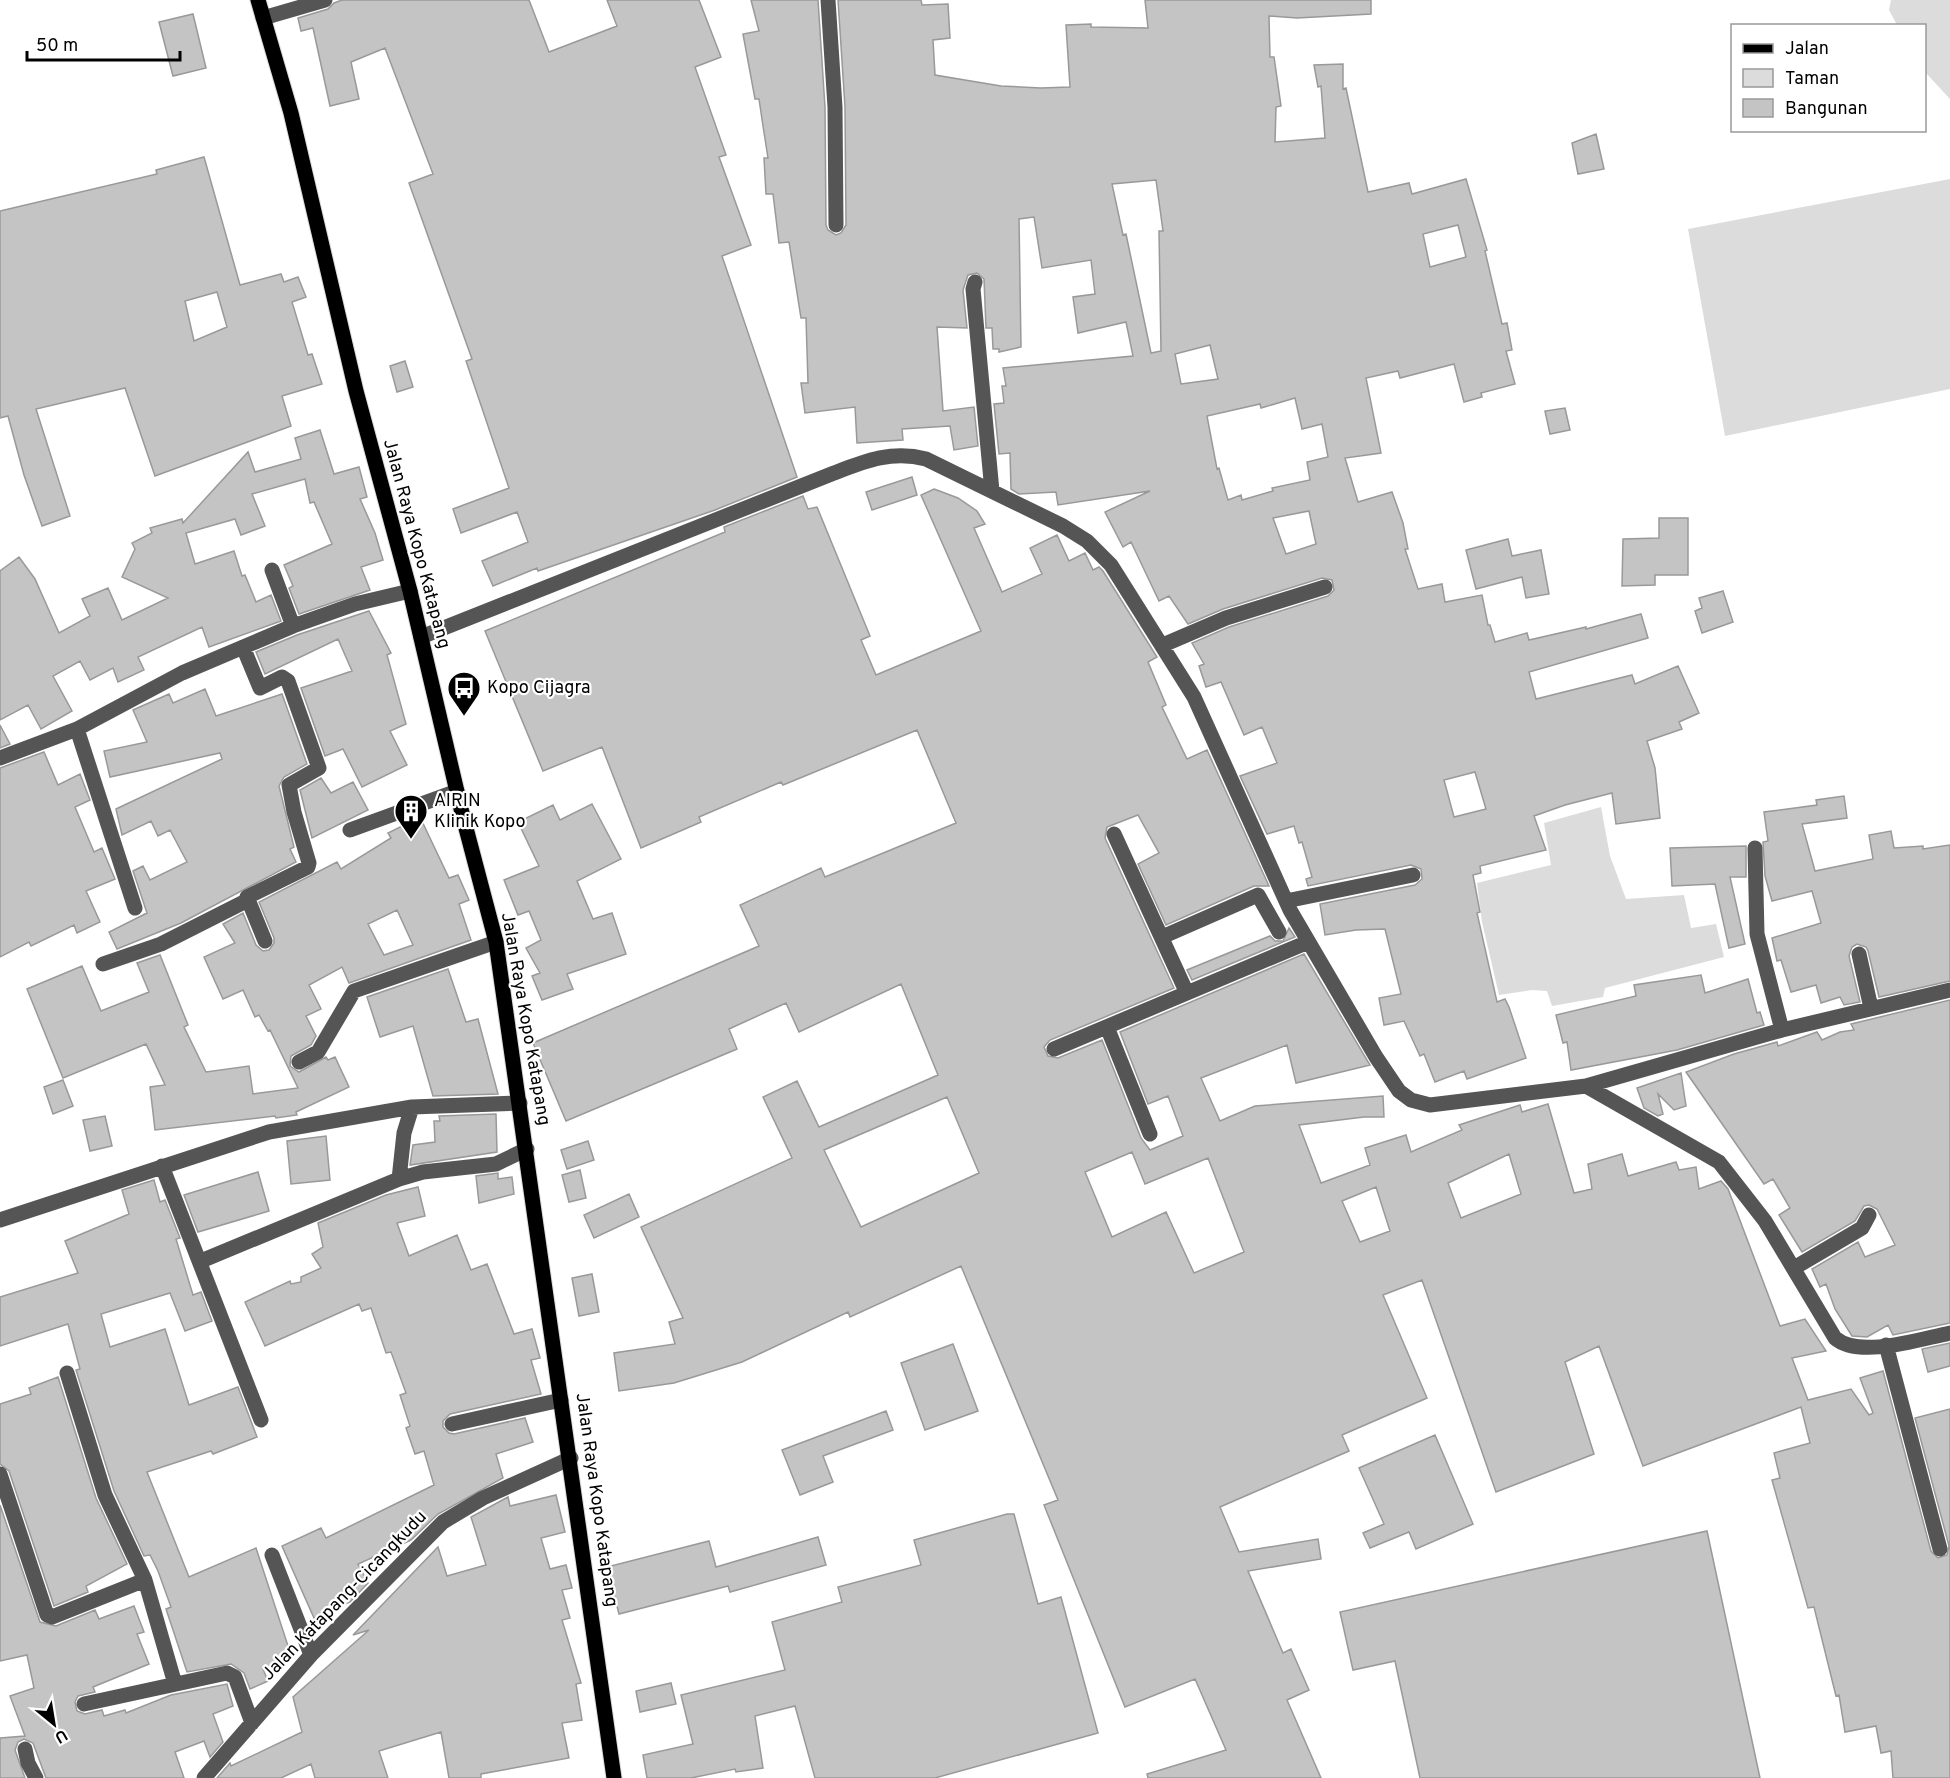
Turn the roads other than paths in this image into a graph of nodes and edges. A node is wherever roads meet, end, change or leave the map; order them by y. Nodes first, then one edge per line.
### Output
1 (258, 0) edge
2 (325, 0) edge
3 (828, 0) edge
4 (263, 18) junction
5 (836, 225) dead end
6 (975, 282) dead end
7 (992, 491) junction
8 (272, 570) dead end
9 (1325, 587) dead end
10 (410, 591) junction
11 (293, 626) junction
12 (421, 637) junction
13 (1163, 645) junction
14 (243, 647) junction
15 (77, 729) junction
16 (0, 758) edge
17 (457, 791) junction
18 (350, 830) dead end
19 (1114, 834) dead end
20 (1755, 848) dead end
21 (1413, 875) dead end
22 (248, 900) junction
23 (1286, 901) junction
24 (135, 908) dead end
25 (1279, 932) dead end
26 (1161, 937) junction
27 (265, 941) dead end
28 (496, 942) junction
29 (1308, 942) junction
30 (1859, 954) dead end
31 (103, 964) dead end
32 (1950, 990) edge
33 (1186, 991) junction
34 (1871, 1008) junction
35 (1107, 1027) junction
36 (1782, 1030) junction
37 (1054, 1049) dead end
38 (299, 1062) dead end
39 (1586, 1086) junction
40 (520, 1103) junction
41 (412, 1107) junction
42 (1150, 1134) dead end
43 (527, 1149) junction
44 (162, 1166) junction
45 (399, 1179) junction
46 (1869, 1215) dead end
47 (0, 1220) edge
48 (201, 1261) junction
49 (1794, 1268) junction
50 (1950, 1333) edge
51 (1886, 1345) junction
52 (67, 1373) dead end
53 (561, 1400) junction
54 (261, 1420) dead end
55 (452, 1424) dead end
56 (571, 1458) junction
57 (0, 1474) edge
58 (1940, 1549) dead end
59 (272, 1555) dead end
60 (145, 1580) junction
61 (311, 1656) junction
62 (175, 1684) junction
63 (84, 1704) dead end
64 (252, 1723) junction
65 (25, 1749) dead end
66 (36, 1778) edge
67 (204, 1778) edge
68 (614, 1778) edge

1 - 4 main road, Jalan Raya Kopo Katapang
2 - 4 street
3 - 5 street
4 - 10 main road, Jalan Raya Kopo Katapang
6 - 7 street
7 - 12 street
7 - 13 street
8 - 11 street
9 - 13 street
10 - 11 street
10 - 12 main road, Jalan Raya Kopo Katapang
11 - 14 street
12 - 17 main road, Jalan Raya Kopo Katapang
13 - 23 street
14 - 15 street
14 - 22 street
15 - 16 street
15 - 24 street
17 - 18 street
17 - 28 main road, Jalan Raya Kopo Katapang
19 - 26 street
20 - 36 street
21 - 23 street
22 - 27 street
22 - 31 street
23 - 29 street
25 - 26 street
26 - 33 street
28 - 38 street
28 - 40 main road, Jalan Raya Kopo Katapang
29 - 33 street
29 - 39 street
30 - 34 street
32 - 34 street
33 - 35 street
34 - 36 street
35 - 37 street
35 - 42 street
36 - 39 street
39 - 49 street
40 - 41 street
40 - 43 main road, Jalan Raya Kopo Katapang
41 - 44 street
41 - 45 street
43 - 45 street
43 - 53 main road, Jalan Raya Kopo Katapang
44 - 47 street
44 - 48 street
45 - 48 street
46 - 49 street
48 - 54 street
49 - 51 street
50 - 51 street
51 - 58 street
52 - 60 street
53 - 55 street
53 - 56 main road, Jalan Raya Kopo Katapang
56 - 61 street, Jalan Katapang-Cicangkudu
56 - 68 main road, Jalan Raya Kopo Katapang
57 - 60 street
59 - 61 street
60 - 62 street
61 - 64 street, Jalan Katapang-Cicangkudu
62 - 63 street
62 - 64 street
64 - 67 street, Jalan Katapang-Cicangkudu
65 - 66 street

